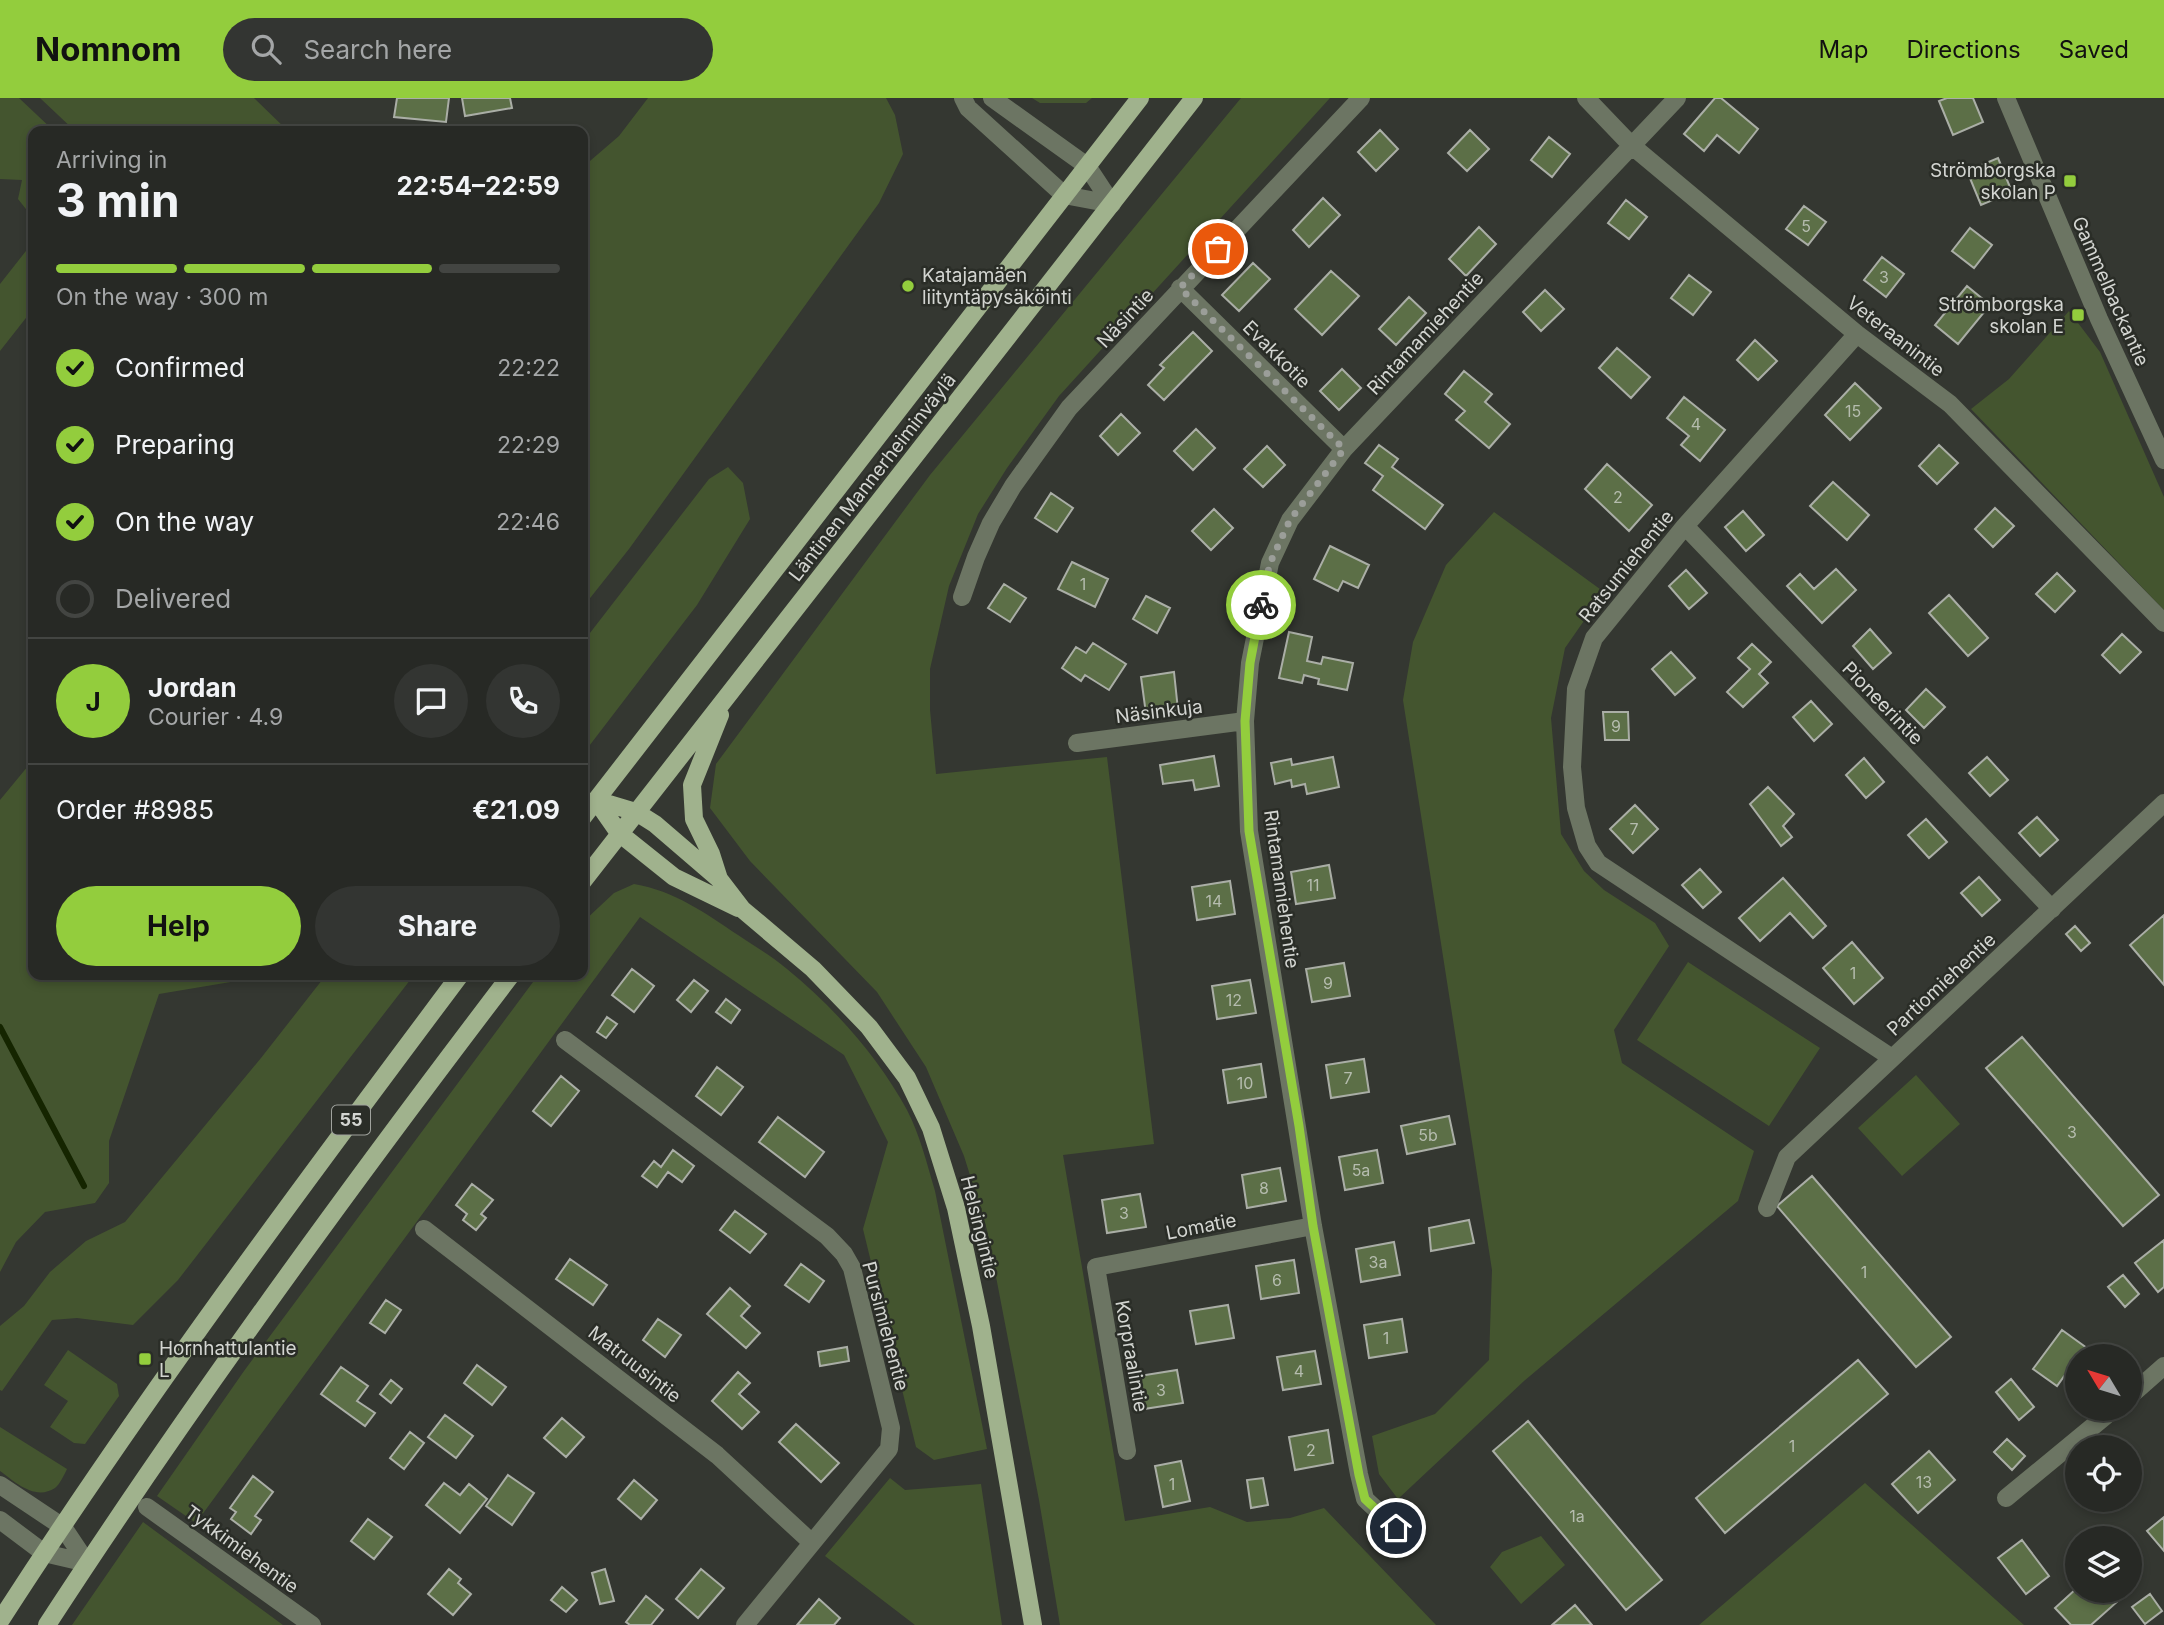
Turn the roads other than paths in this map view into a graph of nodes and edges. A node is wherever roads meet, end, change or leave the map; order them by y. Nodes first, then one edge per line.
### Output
1 (962, 98) edge
2 (992, 98) edge
3 (1140, 98) edge
4 (1194, 98) edge
5 (1360, 98) edge
6 (1586, 98) edge
7 (1677, 98) edge
8 (2006, 98) edge
9 (1631, 145) junction
10 (1087, 166) junction
11 (1064, 195) junction
12 (1111, 204) junction
13 (1180, 288) junction
14 (1857, 334) junction
15 (1344, 449) junction
16 (2164, 460) edge
17 (1685, 526) junction
18 (962, 597) dead end
19 (2164, 623) edge
20 (730, 693) junction
21 (1245, 721) junction
22 (1077, 743) dead end
23 (596, 800) junction
24 (2164, 803) edge
25 (588, 810) edge
26 (636, 812) junction
27 (619, 833) junction
28 (588, 874) edge
29 (719, 879) junction
30 (742, 909) junction
31 (2052, 909) junction
32 (456, 980) edge
33 (507, 980) edge
34 (565, 1040) dead end
35 (1892, 1058) junction
36 (1766, 1209) dead end
37 (1313, 1226) junction
38 (424, 1230) dead end
39 (1096, 1267) joint
40 (2164, 1366) edge
41 (2142, 1385) edge
42 (2099, 1421) edge
43 (1127, 1451) dead end
44 (0, 1485) edge
45 (2006, 1498) dead end
46 (148, 1507) dead end
47 (0, 1520) edge
48 (63, 1527) junction
49 (1396, 1528) dead end
50 (811, 1542) junction
51 (44, 1553) junction
52 (87, 1563) junction
53 (0, 1621) edge
54 (47, 1625) edge
55 (312, 1625) edge
56 (745, 1625) edge
57 (1033, 1625) edge

1 - 11 street
2 - 10 street
3 - 10 main road, Läntinen Mannerheiminväylä
4 - 12 main road, Läntinen Mannerheiminväylä
5 - 13 street, Näsintie
6 - 9 street, Veteraanintie
7 - 9 street, Rintamamiehentie
8 - 16 street, Gammelbackantie
9 - 14 street, Veteraanintie
9 - 15 street, Rintamamiehentie
10 - 11 main road, Läntinen Mannerheiminväylä
10 - 12 street
11 - 12 street
11 - 23 main road, Läntinen Mannerheiminväylä
12 - 20 main road, Läntinen Mannerheiminväylä
13 - 15 street, Evakkotie
13 - 18 street, Näsintie
14 - 17 street, Ratsumiehentie
14 - 19 street, Veteraanintie
15 - 21 street, Rintamamiehentie
17 - 31 street, Pioneerintie
17 - 35 street, Ratsumiehentie
20 - 26 main road, Läntinen Mannerheiminväylä
20 - 29 main road, Helsingintie
21 - 22 street, Näsinkuja
21 - 37 street, Rintamamiehentie
23 - 25 main road, Läntinen Mannerheiminväylä
23 - 26 main road, Helsingintie
23 - 27 main road, Helsingintie
24 - 31 street, Partiomiehentie
26 - 27 main road, Läntinen Mannerheiminväylä
26 - 29 main road, Helsingintie
27 - 28 main road, Läntinen Mannerheiminväylä
27 - 30 main road, Helsingintie
29 - 30 main road, Helsingintie
30 - 57 main road, Helsingintie
31 - 35 street, Partiomiehentie
32 - 48 main road, 55
33 - 52 main road, 55
34 - 50 street, Pursimiehentie
35 - 36 street, Partiomiehentie
37 - 39 street, Lomatie
37 - 49 street, Rintamamiehentie
38 - 50 street, Matruusintie
39 - 43 street, Korpraalintie
40 - 41 street
42 - 45 street
44 - 48 street
46 - 55 street, Tykkimiehentie
47 - 51 street
48 - 51 main road, 55
48 - 52 street
50 - 56 street, Pursimiehentie
51 - 52 street
51 - 53 main road, 55
52 - 54 main road, 55

